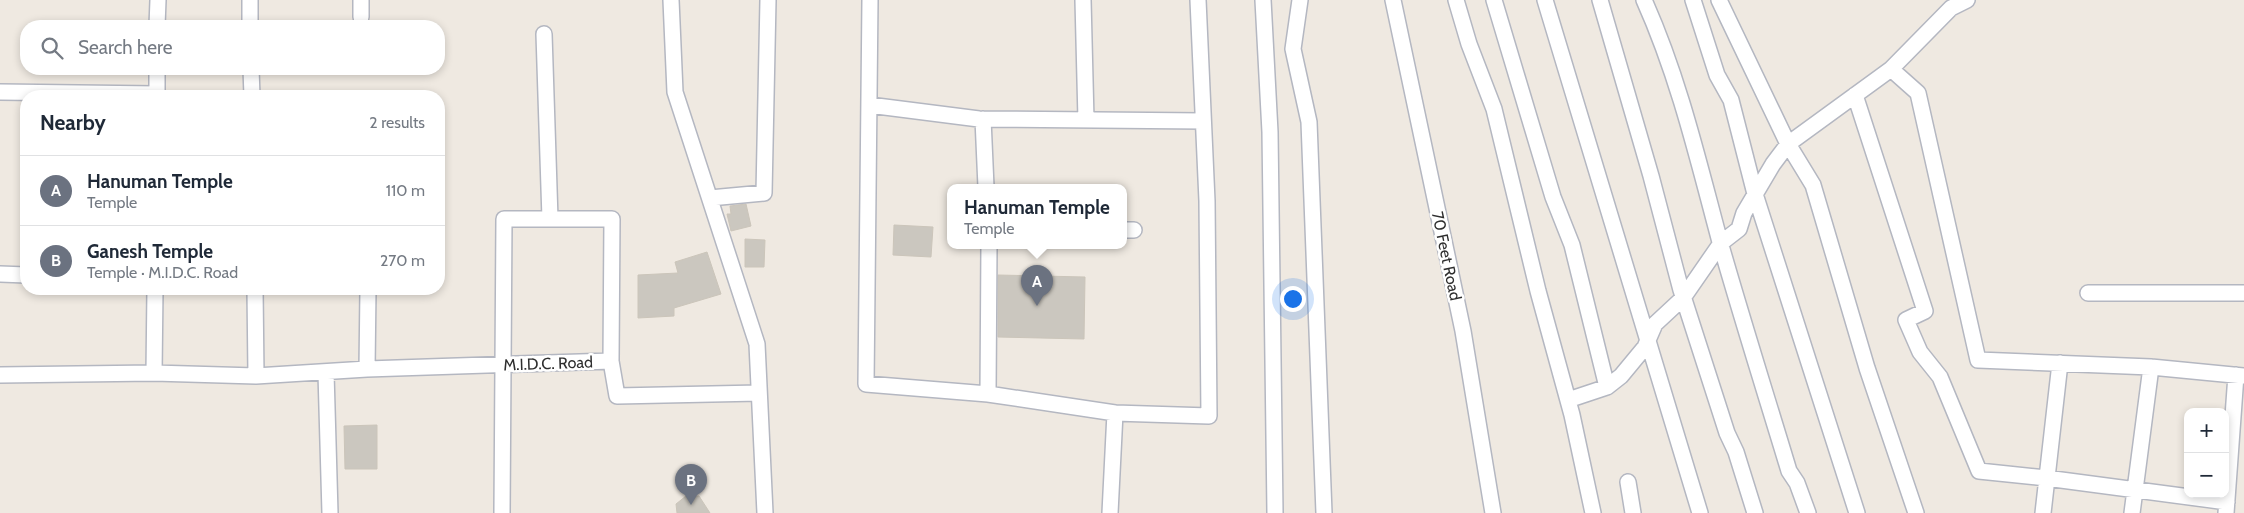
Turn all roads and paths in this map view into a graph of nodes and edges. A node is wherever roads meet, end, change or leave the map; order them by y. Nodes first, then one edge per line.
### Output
1 (158, 0) edge
2 (250, 0) edge
3 (361, 0) edge
4 (671, 0) edge
5 (768, 0) edge
6 (870, 0) edge
7 (1083, 0) edge
8 (1198, 0) edge
9 (1262, 0) edge
10 (1300, 0) edge
11 (1393, 0) edge
12 (1456, 0) edge
13 (1494, 0) edge
14 (1545, 0) edge
15 (1600, 0) edge
16 (1644, 0) edge
17 (1693, 0) edge
18 (1719, 0) edge
19 (1967, 0) edge
20 (361, 17) dead end
21 (158, 20) edge
22 (250, 20) edge
23 (544, 34) dead end
24 (1891, 69) junction
25 (157, 75) edge
26 (251, 75) edge
27 (157, 90) edge
28 (252, 90) edge
29 (0, 92) edge
30 (20, 92) edge
31 (1855, 95) junction
32 (869, 105) junction
33 (983, 119) junction
34 (1086, 120) junction
35 (1203, 121) junction
36 (1788, 144) junction
37 (986, 184) edge
38 (1756, 194) junction
39 (710, 198) junction
40 (550, 219) junction
41 (1721, 243) junction
42 (988, 249) edge
43 (0, 274) edge
44 (20, 274) edge
45 (2088, 293) dead end
46 (2244, 293) edge
47 (155, 295) edge
48 (255, 295) edge
49 (368, 295) edge
50 (1683, 298) junction
51 (1648, 340) junction
52 (611, 361) junction
53 (2060, 363) junction
54 (503, 364) junction
55 (2151, 367) junction
56 (367, 369) junction
57 (154, 373) junction
58 (326, 373) junction
59 (0, 375) edge
60 (256, 376) junction
61 (2240, 376) edge
62 (1607, 387) junction
63 (760, 393) junction
64 (988, 394) junction
65 (1568, 400) junction
66 (1115, 413) junction
67 (2046, 478) junction
68 (1628, 482) dead end
69 (2135, 491) junction
70 (2226, 508) edge
71 (330, 513) edge
72 (502, 513) edge
73 (765, 513) edge
74 (1110, 513) edge
75 (1274, 513) edge
76 (1324, 513) edge
77 (1493, 513) edge
78 (1593, 513) edge
79 (1633, 513) edge
80 (1700, 513) edge
81 (1755, 513) edge
82 (1808, 513) edge
83 (1857, 513) edge
84 (1916, 513) edge
85 (2043, 513) edge
86 (2132, 513) edge

1 - 21 street
2 - 22 street
3 - 20 street
4 - 39 street
5 - 39 street
6 - 32 street
7 - 34 street
8 - 35 street
9 - 75 street
10 - 76 street
11 - 77 street, 70 Feet Road
12 - 65 street
13 - 62 street
14 - 51 street
15 - 50 street
16 - 41 street
17 - 38 street
18 - 36 street
19 - 24 street
23 - 40 street
24 - 31 street
24 - 53 street
25 - 27 street
26 - 28 street
29 - 30 street
31 - 36 street
31 - 67 street
32 - 33 street
32 - 64 street
33 - 34 street
33 - 37 street
34 - 35 street
35 - 66 street
36 - 38 street
36 - 84 street
38 - 41 street
38 - 83 street
39 - 63 street
40 - 52 street
40 - 54 street
41 - 50 street
41 - 82 street
42 - 64 street
43 - 44 street
45 - 46 street
47 - 57 street
48 - 60 street
49 - 56 street
50 - 51 street
50 - 81 street
51 - 62 street
51 - 80 street
52 - 54 street, M.I.D.C. Road
52 - 63 street, M.I.D.C. Road
53 - 55 street
53 - 67 street
54 - 56 street, M.I.D.C. Road
54 - 72 street
55 - 61 street
55 - 69 street
56 - 58 street, M.I.D.C. Road
57 - 59 street, M.I.D.C. Road
57 - 60 street, M.I.D.C. Road
58 - 60 street, M.I.D.C. Road
58 - 71 street
61 - 70 street
62 - 65 street
63 - 73 street
64 - 66 street
65 - 78 street
66 - 74 street
67 - 69 street
67 - 85 street
68 - 79 street
69 - 70 street
69 - 86 street

